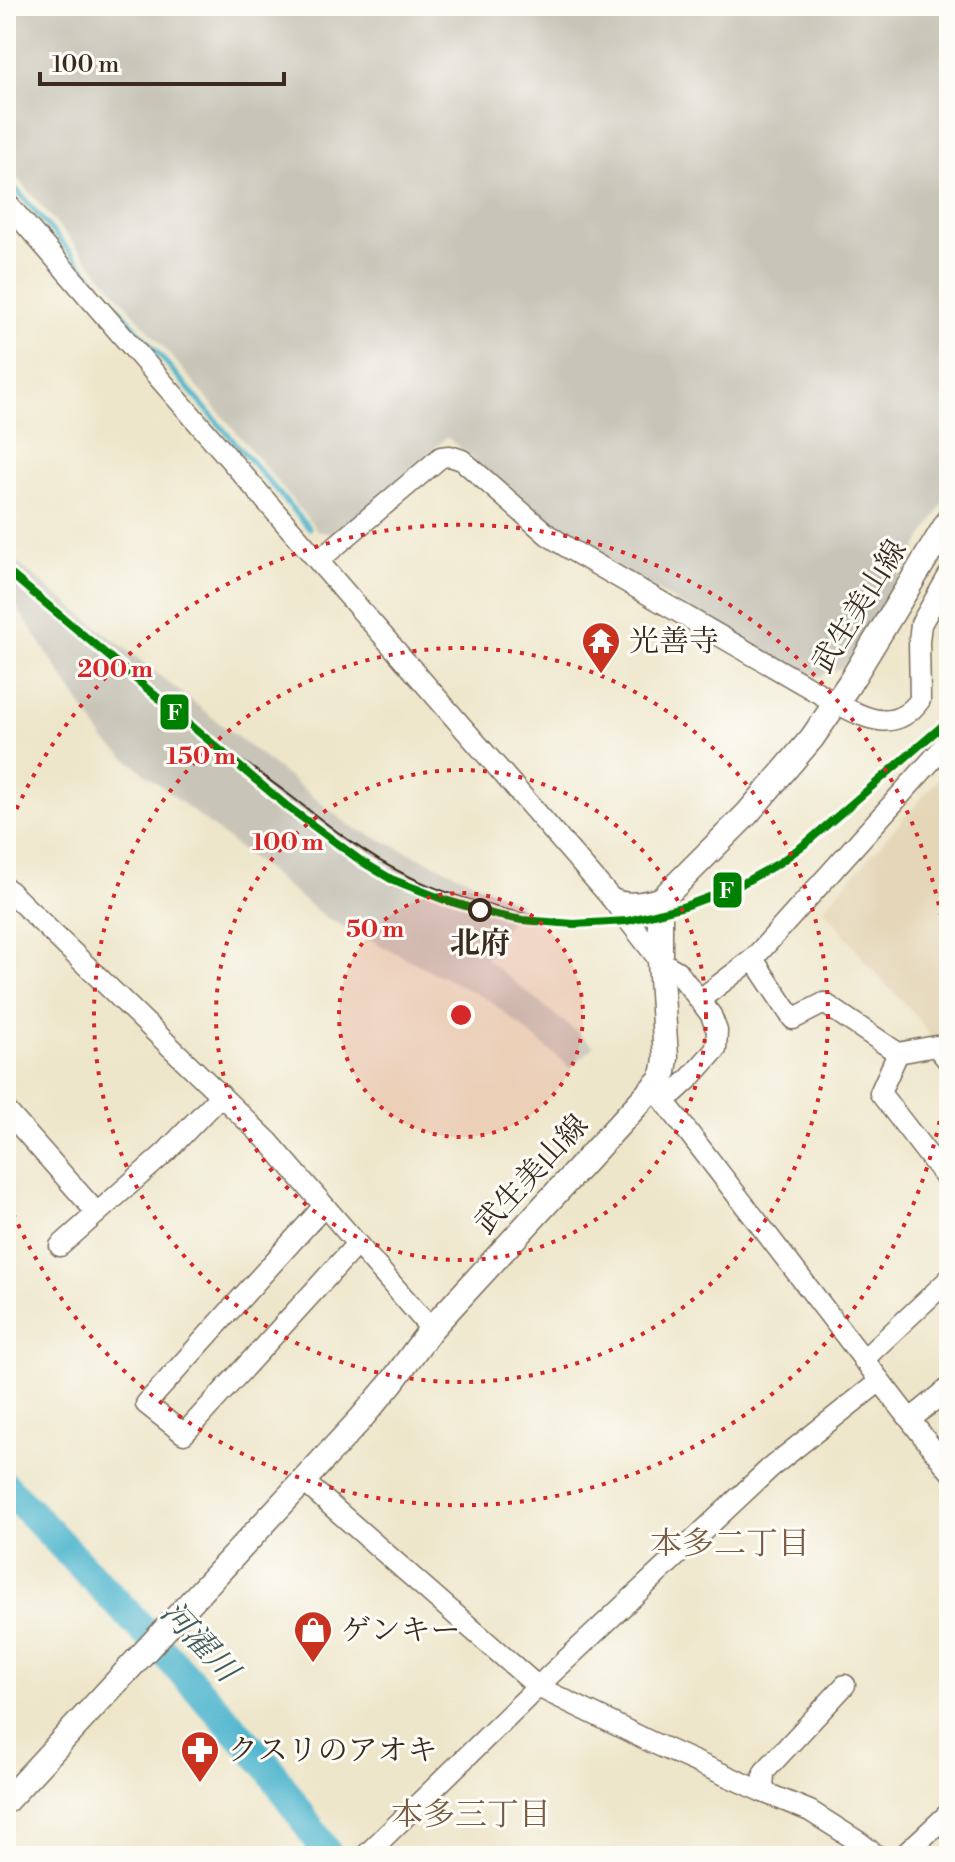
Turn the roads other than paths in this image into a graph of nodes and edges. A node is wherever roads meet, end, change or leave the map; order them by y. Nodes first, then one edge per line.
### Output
1 (6, 202) edge
2 (949, 520) edge
3 (319, 560) junction
4 (949, 575) edge
5 (843, 694) junction
6 (949, 741) edge
7 (6, 888) edge
8 (664, 897) junction
9 (611, 898) junction
10 (753, 959) junction
11 (660, 961) junction
12 (699, 1000) junction
13 (898, 1053) junction
14 (949, 1062) edge
15 (221, 1095) junction
16 (659, 1095) junction
17 (6, 1110) edge
18 (949, 1182) edge
19 (324, 1206) junction
20 (96, 1212) junction
21 (357, 1244) junction
22 (60, 1246) dead end
23 (949, 1279) edge
24 (431, 1329) junction
25 (863, 1360) junction
26 (880, 1381) junction
27 (949, 1388) edge
28 (911, 1419) junction
29 (949, 1470) edge
30 (303, 1481) junction
31 (845, 1685) dead end
32 (538, 1687) junction
33 (763, 1792) junction
34 (6, 1801) edge
35 (949, 1813) edge
36 (365, 1856) edge
37 (877, 1856) edge
38 (903, 1856) edge

1 - 3 street
2 - 5 main road, 武生美山線
3 - 5 street
3 - 9 street
4 - 5 street
5 - 8 main road, 武生美山線
6 - 10 street
7 - 15 street
8 - 9 street
8 - 11 main road, 武生美山線
9 - 11 street
10 - 12 street
10 - 13 street
11 - 12 street
11 - 16 main road, 武生美山線
12 - 16 street
13 - 14 street
13 - 18 street
15 - 19 street
15 - 20 street
16 - 24 main road, 武生美山線
16 - 25 street
17 - 20 street
19 - 21 street
19 - 21 street
20 - 22 street
21 - 24 street
23 - 25 street
24 - 30 main road, 武生美山線
25 - 26 street
26 - 28 street
26 - 32 street
27 - 28 street
28 - 29 street
30 - 32 street
30 - 34 main road, 武生美山線
31 - 33 street
32 - 33 street
32 - 36 street
33 - 37 street
35 - 38 street

